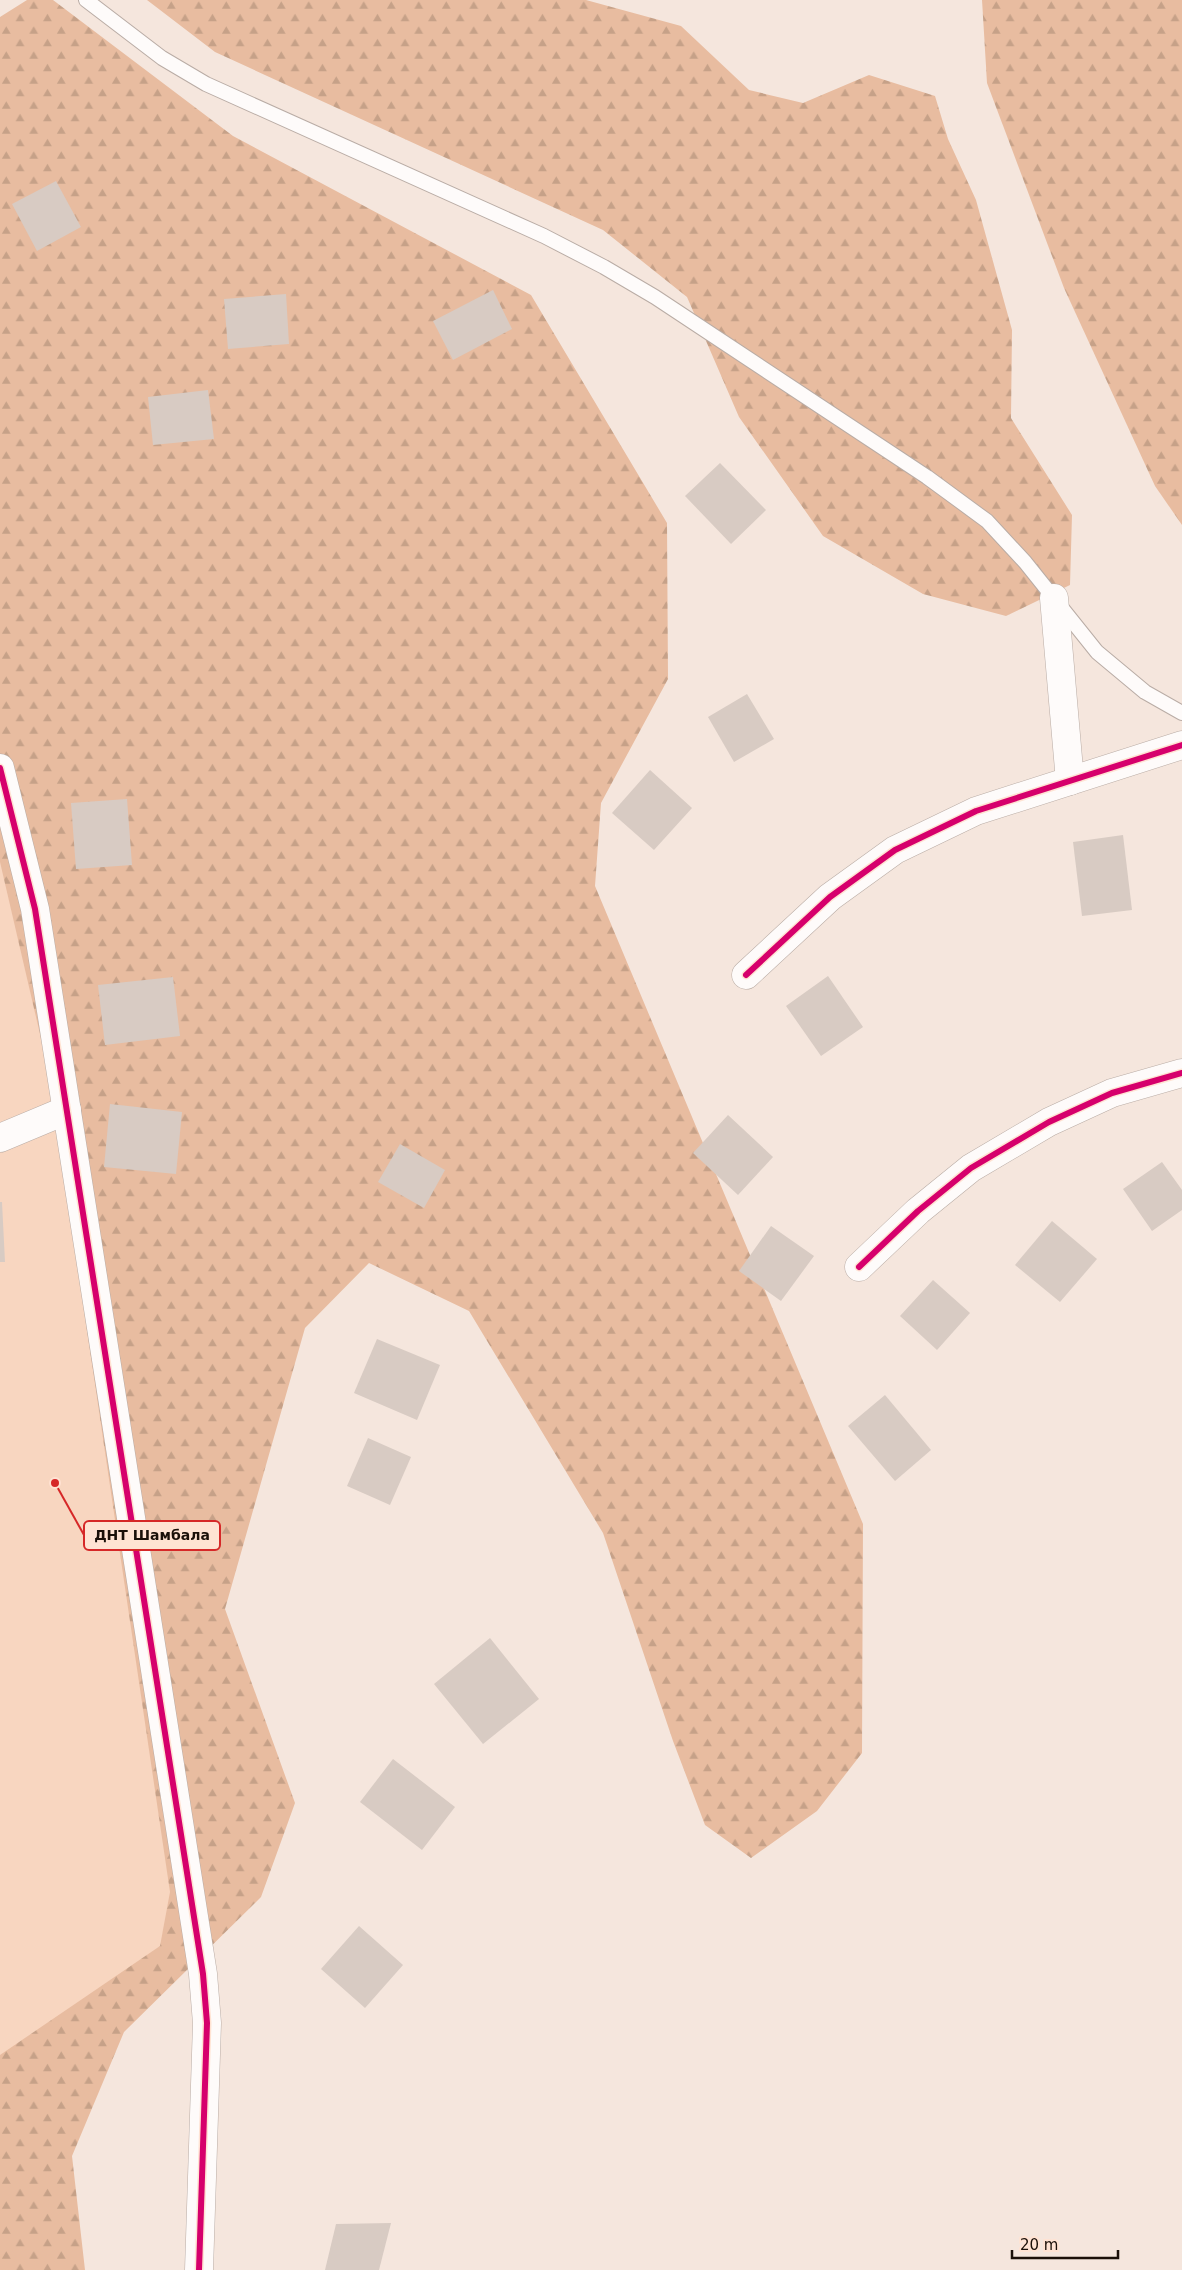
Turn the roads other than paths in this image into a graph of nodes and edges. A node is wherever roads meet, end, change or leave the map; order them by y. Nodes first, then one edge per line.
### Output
1 (86, 0) edge
2 (1054, 598) junction
3 (1182, 713) edge
4 (1182, 745) edge
5 (0, 768) edge
6 (1070, 781) junction
7 (746, 976) dead end
8 (1182, 1073) edge
9 (67, 1110) junction
10 (0, 1138) edge
11 (859, 1267) dead end
12 (199, 2270) edge

1 - 2 lane
2 - 3 lane
2 - 6 street
4 - 6 street
5 - 9 street
6 - 7 street
8 - 11 street
9 - 10 street
9 - 12 street

